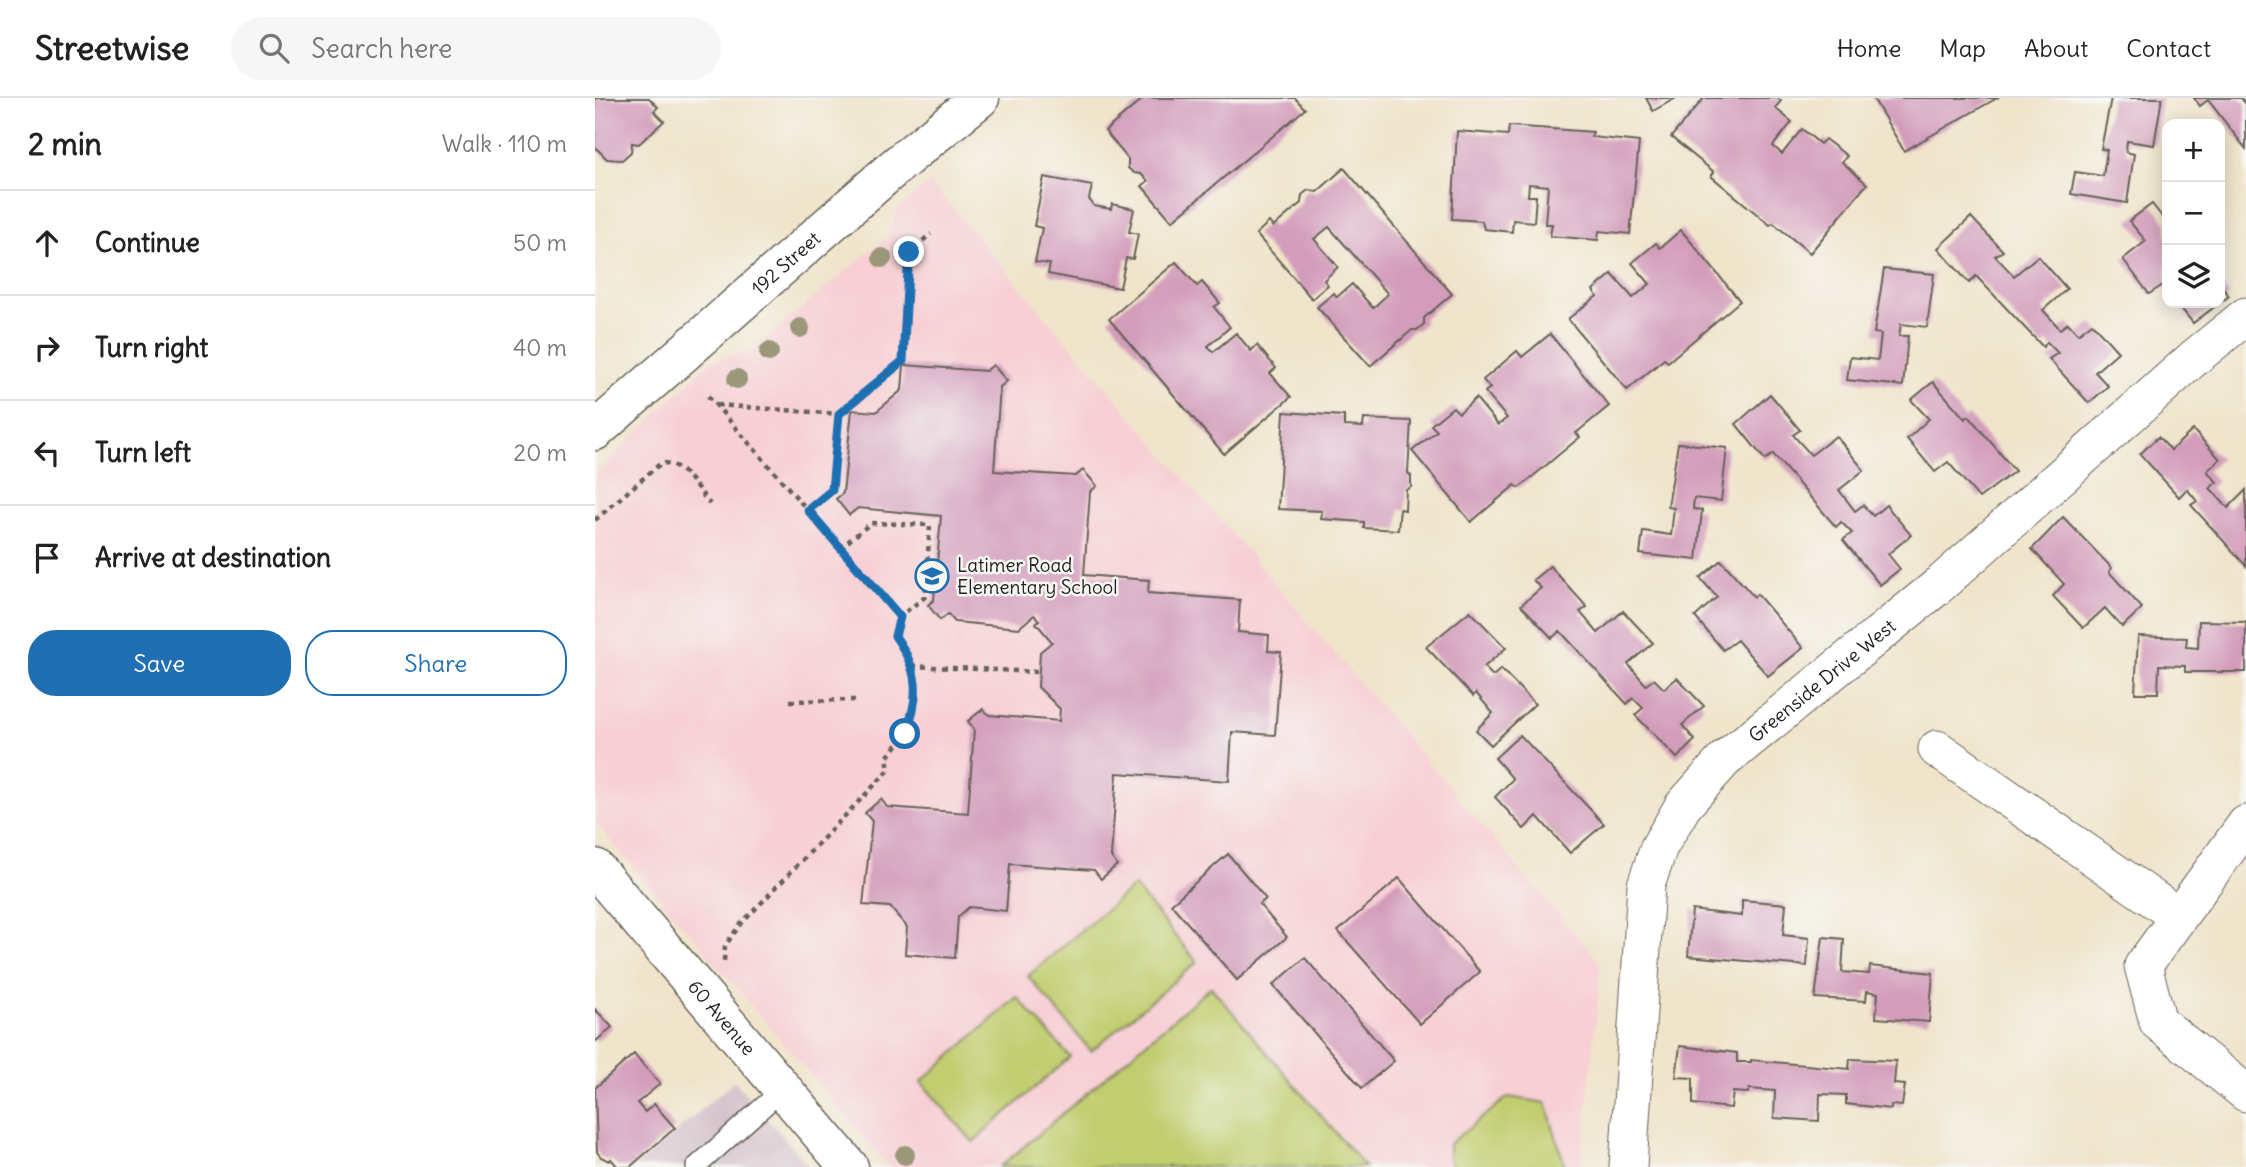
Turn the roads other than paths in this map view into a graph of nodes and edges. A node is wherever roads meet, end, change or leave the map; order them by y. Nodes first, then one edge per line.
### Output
1 (979, 98) edge
2 (2246, 316) edge
3 (595, 430) edge
4 (1937, 749) dead end
5 (2246, 824) edge
6 (595, 869) edge
7 (2178, 916) junction
8 (783, 1089) junction
9 (2246, 1093) edge
10 (696, 1167) edge
11 (849, 1167) edge
12 (1627, 1167) edge

1 - 3 main road, 192 Street
2 - 12 street, Greenside Drive West
4 - 7 street
5 - 7 street
6 - 8 main road, 60 Avenue
7 - 9 street
8 - 10 lane
8 - 11 main road, 60 Avenue

